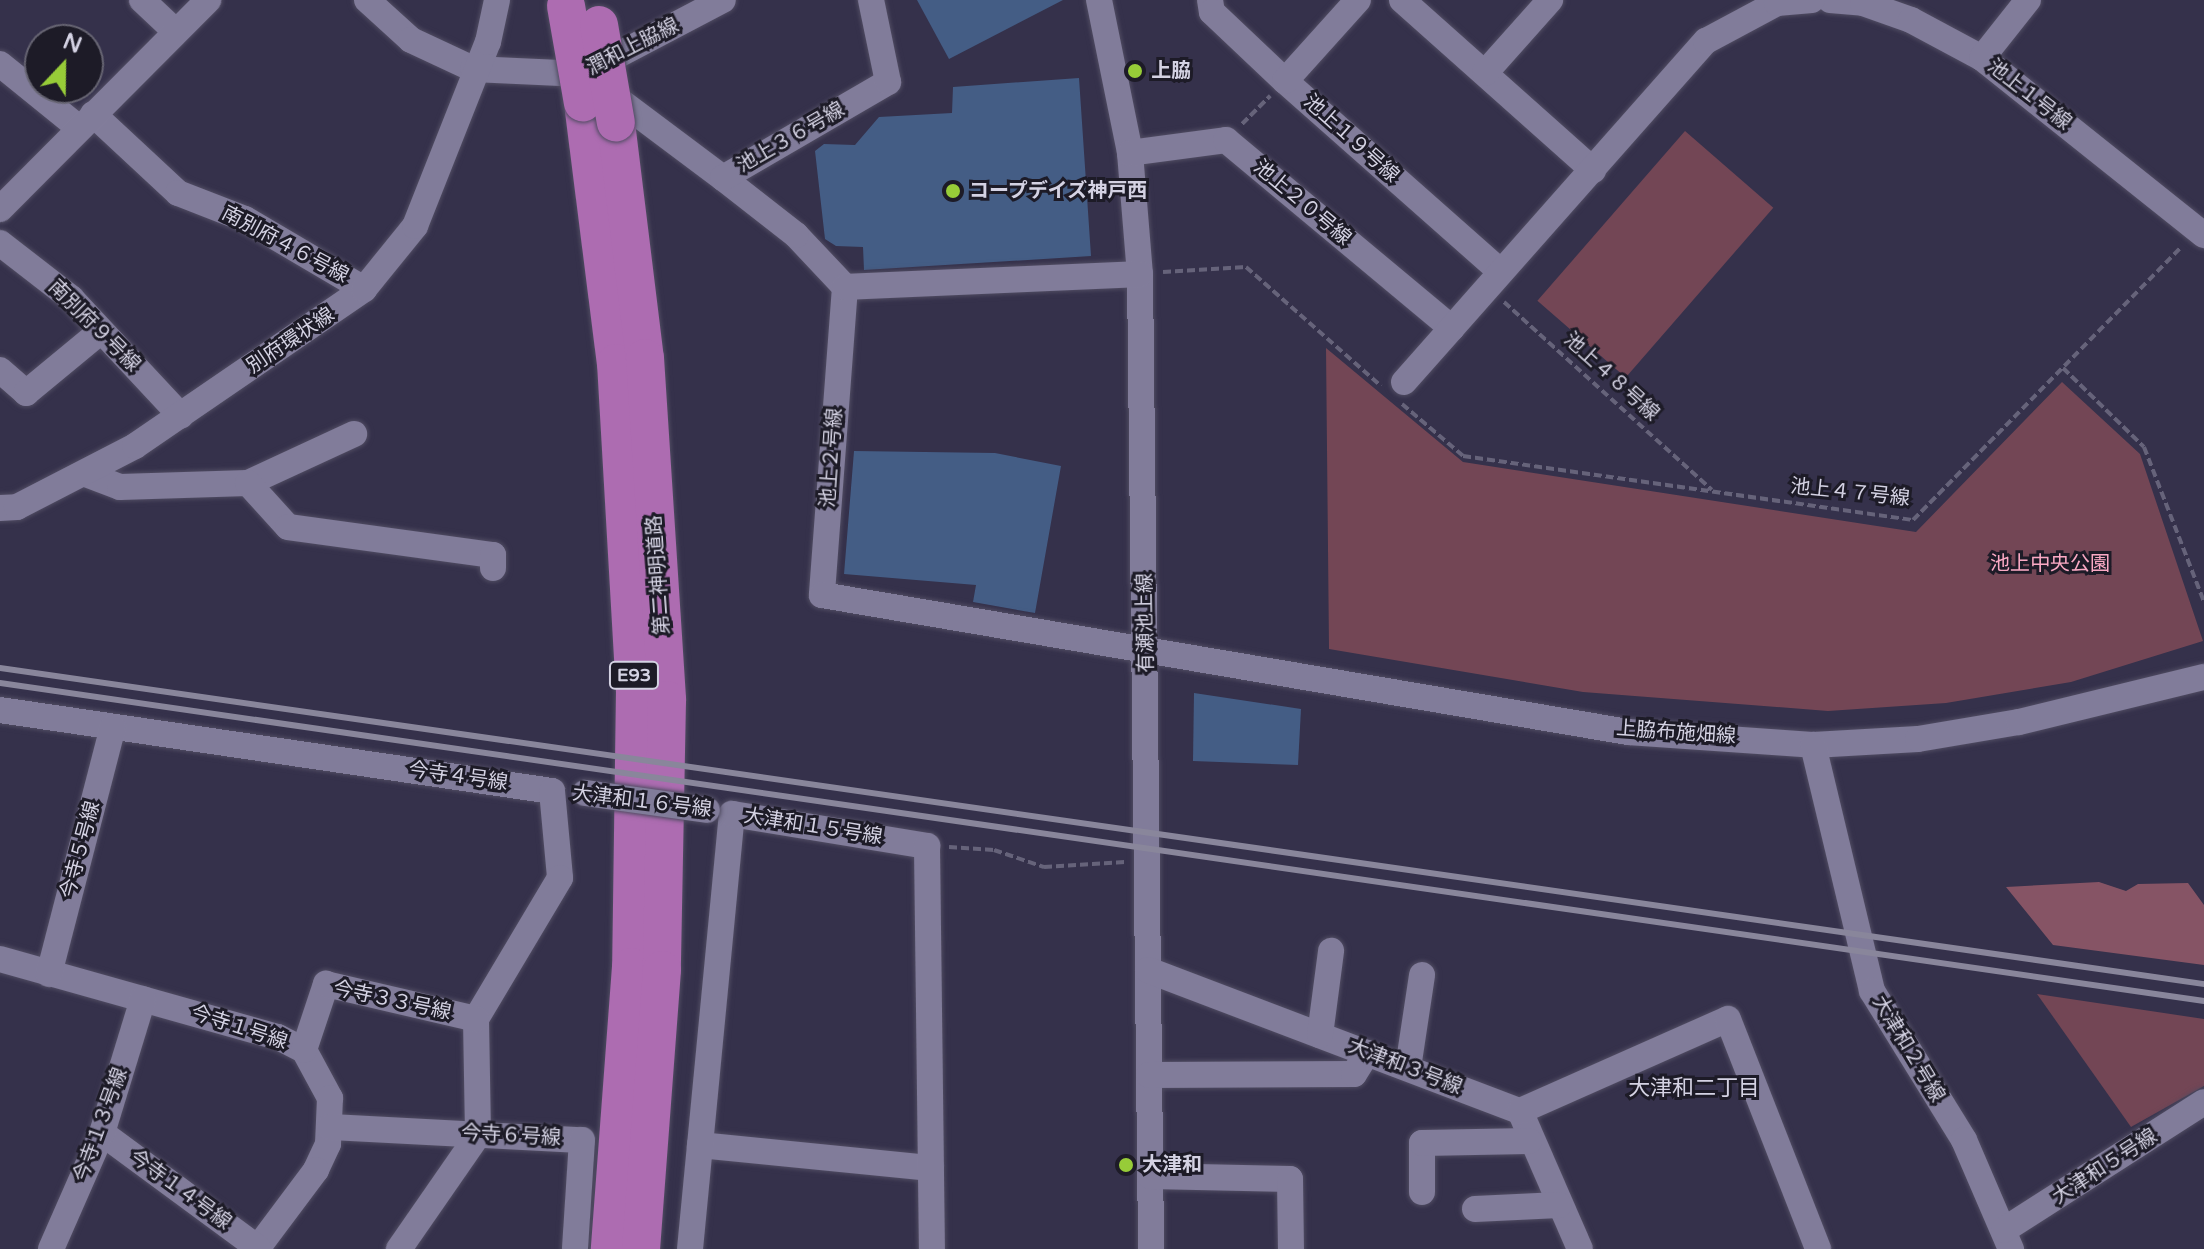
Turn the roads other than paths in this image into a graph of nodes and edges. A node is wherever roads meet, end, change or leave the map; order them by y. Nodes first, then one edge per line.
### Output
1 (142, 0) edge
2 (208, 0) edge
3 (367, 0) edge
4 (497, 0) edge
5 (723, 0) edge
6 (871, 0) edge
7 (1099, 0) edge
8 (1210, 0) edge
9 (1358, 0) edge
10 (1402, 0) edge
11 (1550, 0) edge
12 (1812, 0) edge
13 (1830, 0) edge
14 (2028, 0) edge
15 (1776, 2) edge
16 (581, 8) edge
17 (175, 31) junction
18 (1982, 58) junction
19 (0, 64) edge
20 (473, 69) junction
21 (1485, 73) junction
22 (1285, 81) junction
23 (582, 88) junction
24 (86, 121) junction
25 (1130, 153) junction
26 (1593, 170) junction
27 (723, 178) junction
28 (0, 209) edge
29 (2202, 230) edge
30 (0, 243) edge
31 (1140, 274) junction
32 (1494, 280) junction
33 (845, 287) junction
34 (364, 289) junction
35 (1452, 328) junction
36 (101, 331) junction
37 (0, 370) edge
38 (1396, 387) road end
39 (181, 416) junction
40 (354, 434) dead end
41 (86, 474) junction
42 (248, 483) junction
43 (0, 508) edge
44 (493, 568) dead end
45 (1147, 653) junction
46 (2204, 677) edge
47 (0, 710) edge
48 (113, 727) junction
49 (1813, 745) junction
50 (552, 791) junction
51 (720, 812) junction
52 (1331, 951) dead end
53 (0, 959) edge
54 (1148, 970) junction
55 (49, 974) junction
56 (1422, 975) dead end
57 (143, 999) junction
58 (476, 1019) junction
59 (1320, 1035) junction
60 (304, 1050) junction
61 (1367, 1053) junction
62 (1408, 1068) junction
63 (1149, 1075) junction
64 (2204, 1102) edge
65 (1520, 1111) junction
66 (330, 1127) junction
67 (102, 1133) junction
68 (478, 1135) junction
69 (1529, 1141) junction
70 (700, 1145) junction
71 (931, 1168) junction
72 (1150, 1176) junction
73 (1422, 1192) dead end
74 (1559, 1205) junction
75 (1475, 1209) dead end
76 (2008, 1240) edge
77 (258, 1248) edge
78 (51, 1249) edge
79 (399, 1249) edge
80 (575, 1249) edge
81 (610, 1249) edge
82 (641, 1249) edge
83 (690, 1249) edge
84 (932, 1249) edge
85 (1151, 1249) edge
86 (1291, 1249) edge
87 (1580, 1249) edge
88 (1818, 1249) edge

1 - 17 street
2 - 17 street
3 - 20 street, 潤和上脇線
4 - 20 street, 別府環状線
5 - 23 street, 潤和上脇線
6 - 27 street, 池上３６号線
7 - 25 street, 有瀬池上線
8 - 22 street, 池上１９号線
9 - 22 street
10 - 21 street
11 - 21 street
12 - 15 street
13 - 18 street, 池上１号線
14 - 18 street
15 - 26 street
16 - 23 highway, 第二神明道路 / E93, bridge
16 - 82 highway, 第二神明道路 / E93, bridge
17 - 24 street
18 - 29 street, 池上１号線
19 - 24 street, 南別府４６号線
20 - 23 street, 潤和上脇線
20 - 34 street, 別府環状線
21 - 26 street
22 - 32 street, 池上１９号線
23 - 27 street
23 - 81 highway, 第二神明道路 / E93
24 - 28 street
24 - 34 street, 南別府４６号線
25 - 31 street, 有瀬池上線
25 - 35 street, 池上２０号線
26 - 32 street
27 - 33 street, 池上３６号線
30 - 36 street, 南別府９号線
31 - 33 street
31 - 45 street, 有瀬池上線
32 - 35 street
33 - 45 street, 池上２号線
34 - 39 street, 別府環状線
35 - 38 street
36 - 37 street
36 - 39 street, 南別府９号線
39 - 41 street, 別府環状線
40 - 42 street
41 - 42 street
41 - 43 street, 別府環状線
42 - 44 street
45 - 49 street, 上脇布施畑線
45 - 54 street, 有瀬池上線
46 - 49 street, 上脇布施畑線
47 - 48 street, 今寺４号線
48 - 50 street, 今寺４号線
48 - 55 street, 今寺５号線
49 - 76 street, 大津和２号線
50 - 51 street, 大津和１６号線, bridge
50 - 58 street
51 - 70 street, 大津和１５号線
51 - 71 street, 大津和１５号線
52 - 59 street
53 - 55 street, 今寺１号線
54 - 59 street, 大津和３号線
54 - 63 street, 有瀬池上線
55 - 57 street, 今寺１号線
56 - 62 street
57 - 60 street, 今寺１号線
57 - 67 street, 今寺１３号線
58 - 60 street, 今寺３３号線
58 - 68 street
59 - 61 street, 大津和３号線
60 - 66 street, 今寺１号線
61 - 62 street, 大津和３号線
61 - 63 street
62 - 65 street, 大津和３号線
63 - 72 street, 有瀬池上線
64 - 76 street, 大津和５号線
65 - 69 street
65 - 88 street
66 - 68 street, 今寺６号線
66 - 77 street, 今寺１号線
67 - 77 street, 今寺１４号線
67 - 78 street, 今寺１３号線
68 - 79 street
68 - 80 street, 今寺６号線
69 - 73 street
69 - 74 street
70 - 71 street
70 - 83 street, 大津和１５号線
71 - 84 street
72 - 85 street, 有瀬池上線
72 - 86 street
74 - 75 street
74 - 87 street

